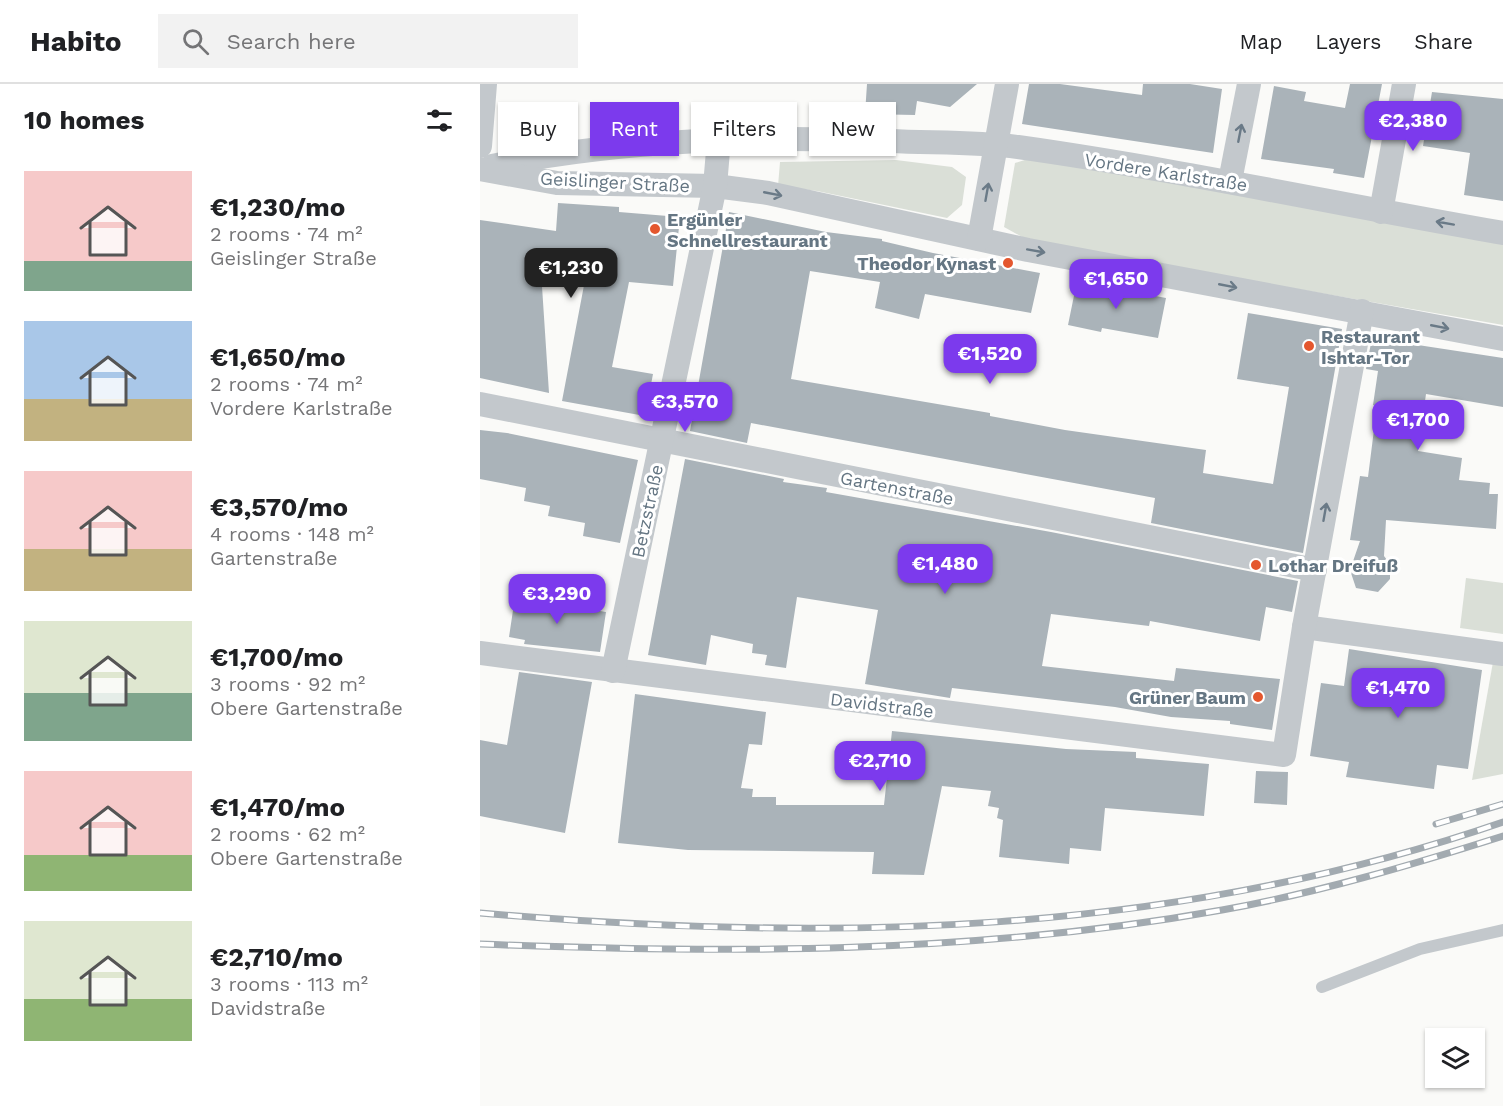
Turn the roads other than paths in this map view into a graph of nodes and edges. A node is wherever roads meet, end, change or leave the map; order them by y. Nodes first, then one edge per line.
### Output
1 (485, 84) edge
2 (1007, 84) edge
3 (1249, 84) edge
4 (1404, 84) edge
5 (797, 139) edge
6 (691, 142) edge
7 (480, 146) edge
8 (996, 146) junction
9 (717, 156) edge
10 (480, 169) edge
11 (1230, 181) junction
12 (715, 186) junction
13 (1381, 212) junction
14 (1503, 233) edge
15 (979, 239) junction
16 (1362, 311) junction
17 (1503, 339) edge
18 (480, 404) edge
19 (662, 442) junction
20 (1315, 570) junction
21 (1304, 627) junction
22 (480, 653) edge
23 (1503, 654) edge
24 (613, 671) junction
25 (1503, 930) edge
26 (1322, 987) dead end

1 - 7 street
2 - 8 street
11 -> 3 street
4 - 13 street
5 - 8 street, Vordere Karlstraße
6 - 10 street, Geislinger Straße
8 - 11 street, Vordere Karlstraße
15 -> 8 street
9 - 12 street, Betzstraße
10 - 12 street, Geislinger Straße
11 - 13 street, Vordere Karlstraße
12 -> 15 street
12 - 19 street, Betzstraße
14 -> 13 street, Vordere Karlstraße
15 -> 16 street
16 -> 17 street
20 -> 16 street
18 - 19 street, Gartenstraße
19 - 20 street, Gartenstraße
19 - 24 street, Betzstraße
20 - 21 street
21 - 23 street
21 - 24 street, Davidstraße
22 - 24 street, Davidstraße
25 - 26 lane

